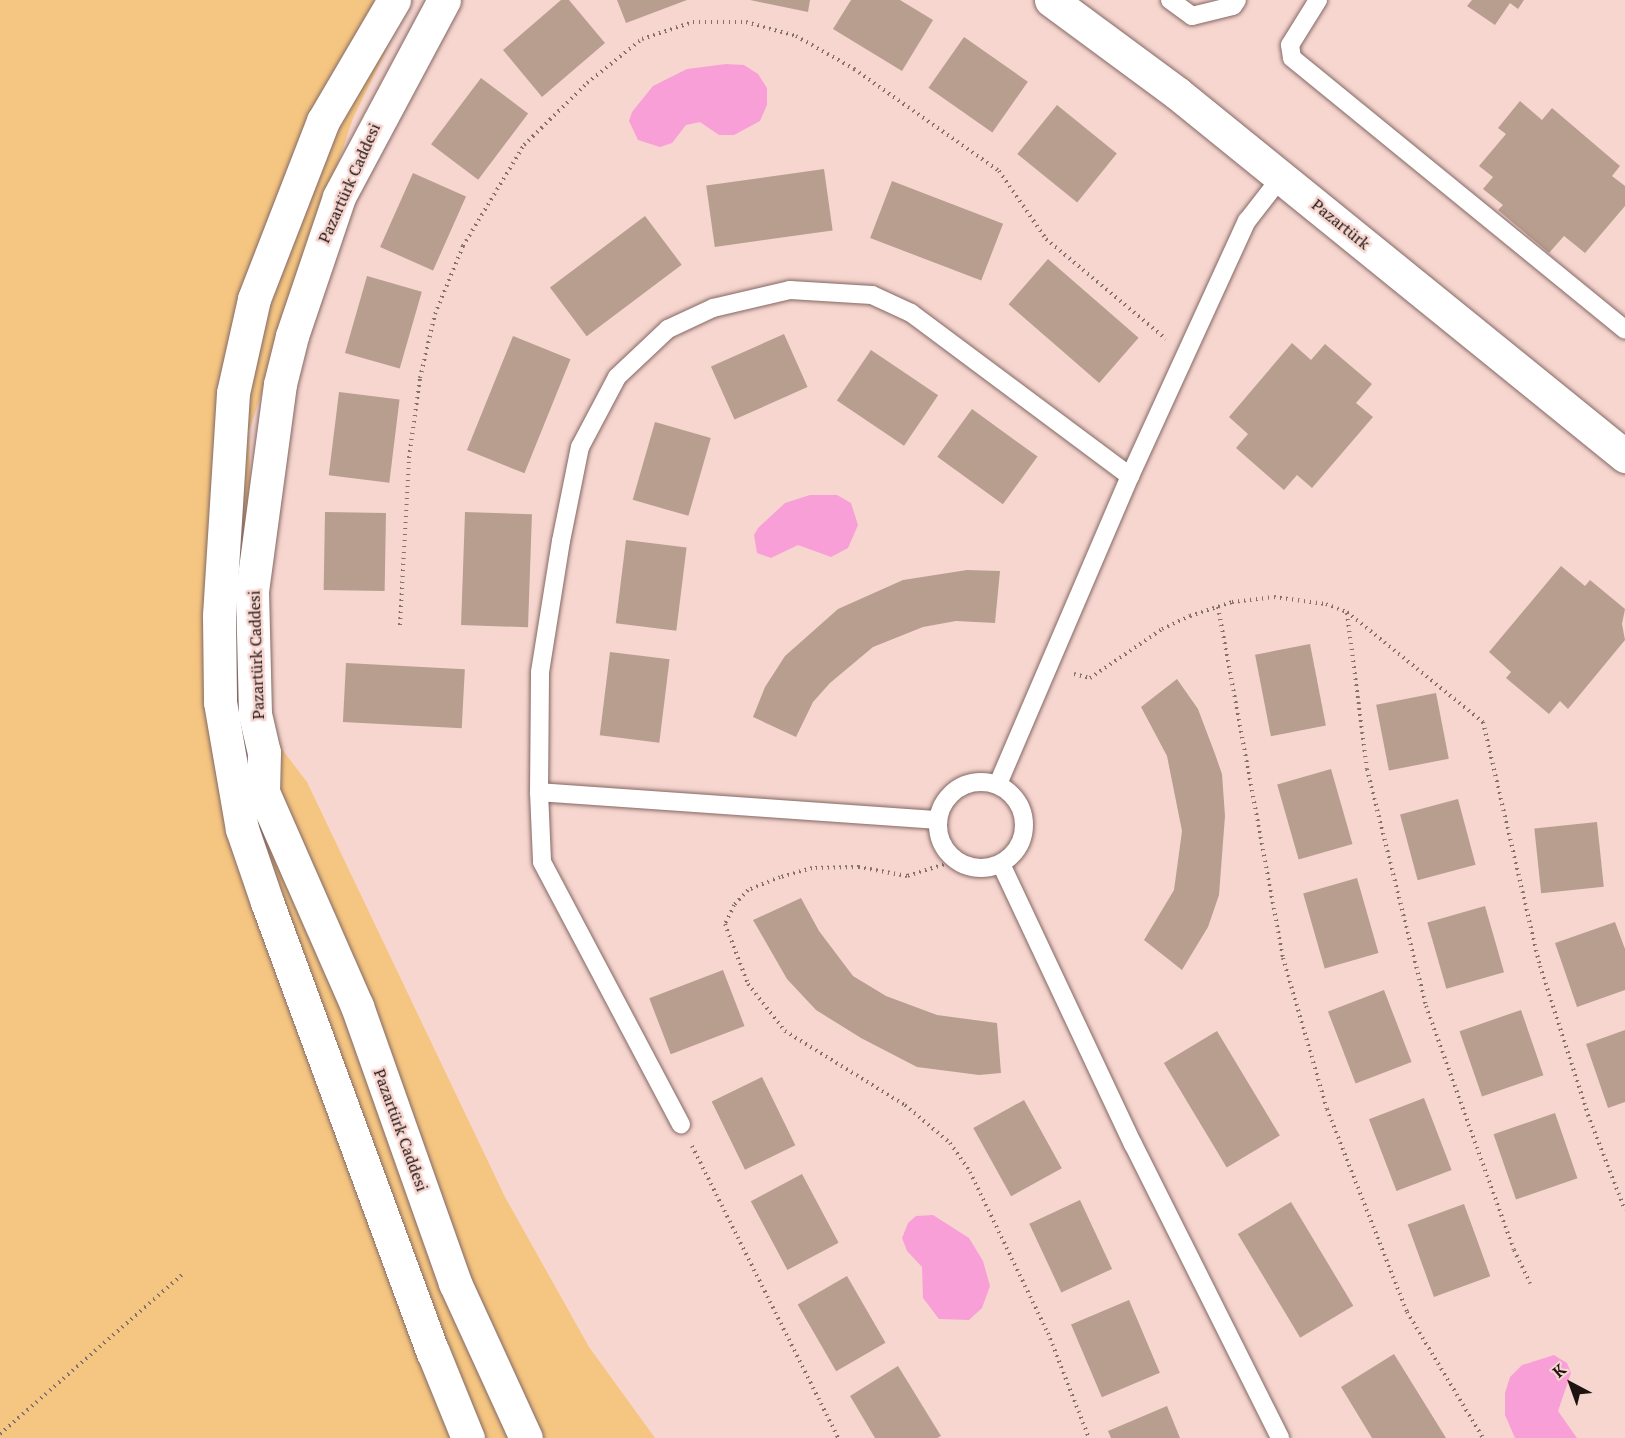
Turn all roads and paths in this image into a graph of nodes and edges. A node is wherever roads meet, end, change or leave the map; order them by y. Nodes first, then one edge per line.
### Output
1 (394, 0) edge
2 (444, 0) edge
3 (1051, 0) edge
4 (1170, 0) edge
5 (1237, 0) edge
6 (1318, 0) edge
7 (1282, 176) junction
8 (1625, 330) edge
9 (1186, 355) junction
10 (1625, 456) edge
11 (1130, 476) junction
12 (1218, 607) junction
13 (1347, 612) junction
14 (400, 625) dead end
15 (1049, 668) junction
16 (998, 784) junction
17 (540, 792) junction
18 (937, 820) junction
19 (955, 861) junction
20 (1001, 864) junction
21 (681, 1124) joint
22 (1625, 1210) edge
23 (183, 1274) dead end
24 (1530, 1283) dead end
25 (0, 1434) edge
26 (468, 1438) edge
27 (526, 1438) edge
28 (838, 1438) edge
29 (1089, 1438) edge
30 (1280, 1438) edge
31 (1483, 1438) edge

1 - 26 street, Pazartürk Caddesi
2 - 27 street, Pazartürk Caddesi
3 - 7 street, Pazartürk
4 - 5 lane
6 - 8 lane
7 - 9 lane
7 - 10 street, Pazartürk
9 - 11 lane
9 - 14 path
11 - 15 lane
11 - 17 lane
12 - 13 path
12 - 15 path
12 - 31 path
13 - 22 path
13 - 24 path
15 - 16 lane
16 - 18 lane
16 - 20 lane
17 - 18 lane
17 - 21 lane
18 - 19 lane
19 - 20 lane
19 - 29 path
20 - 30 lane
21 - 28 path
23 - 25 path

